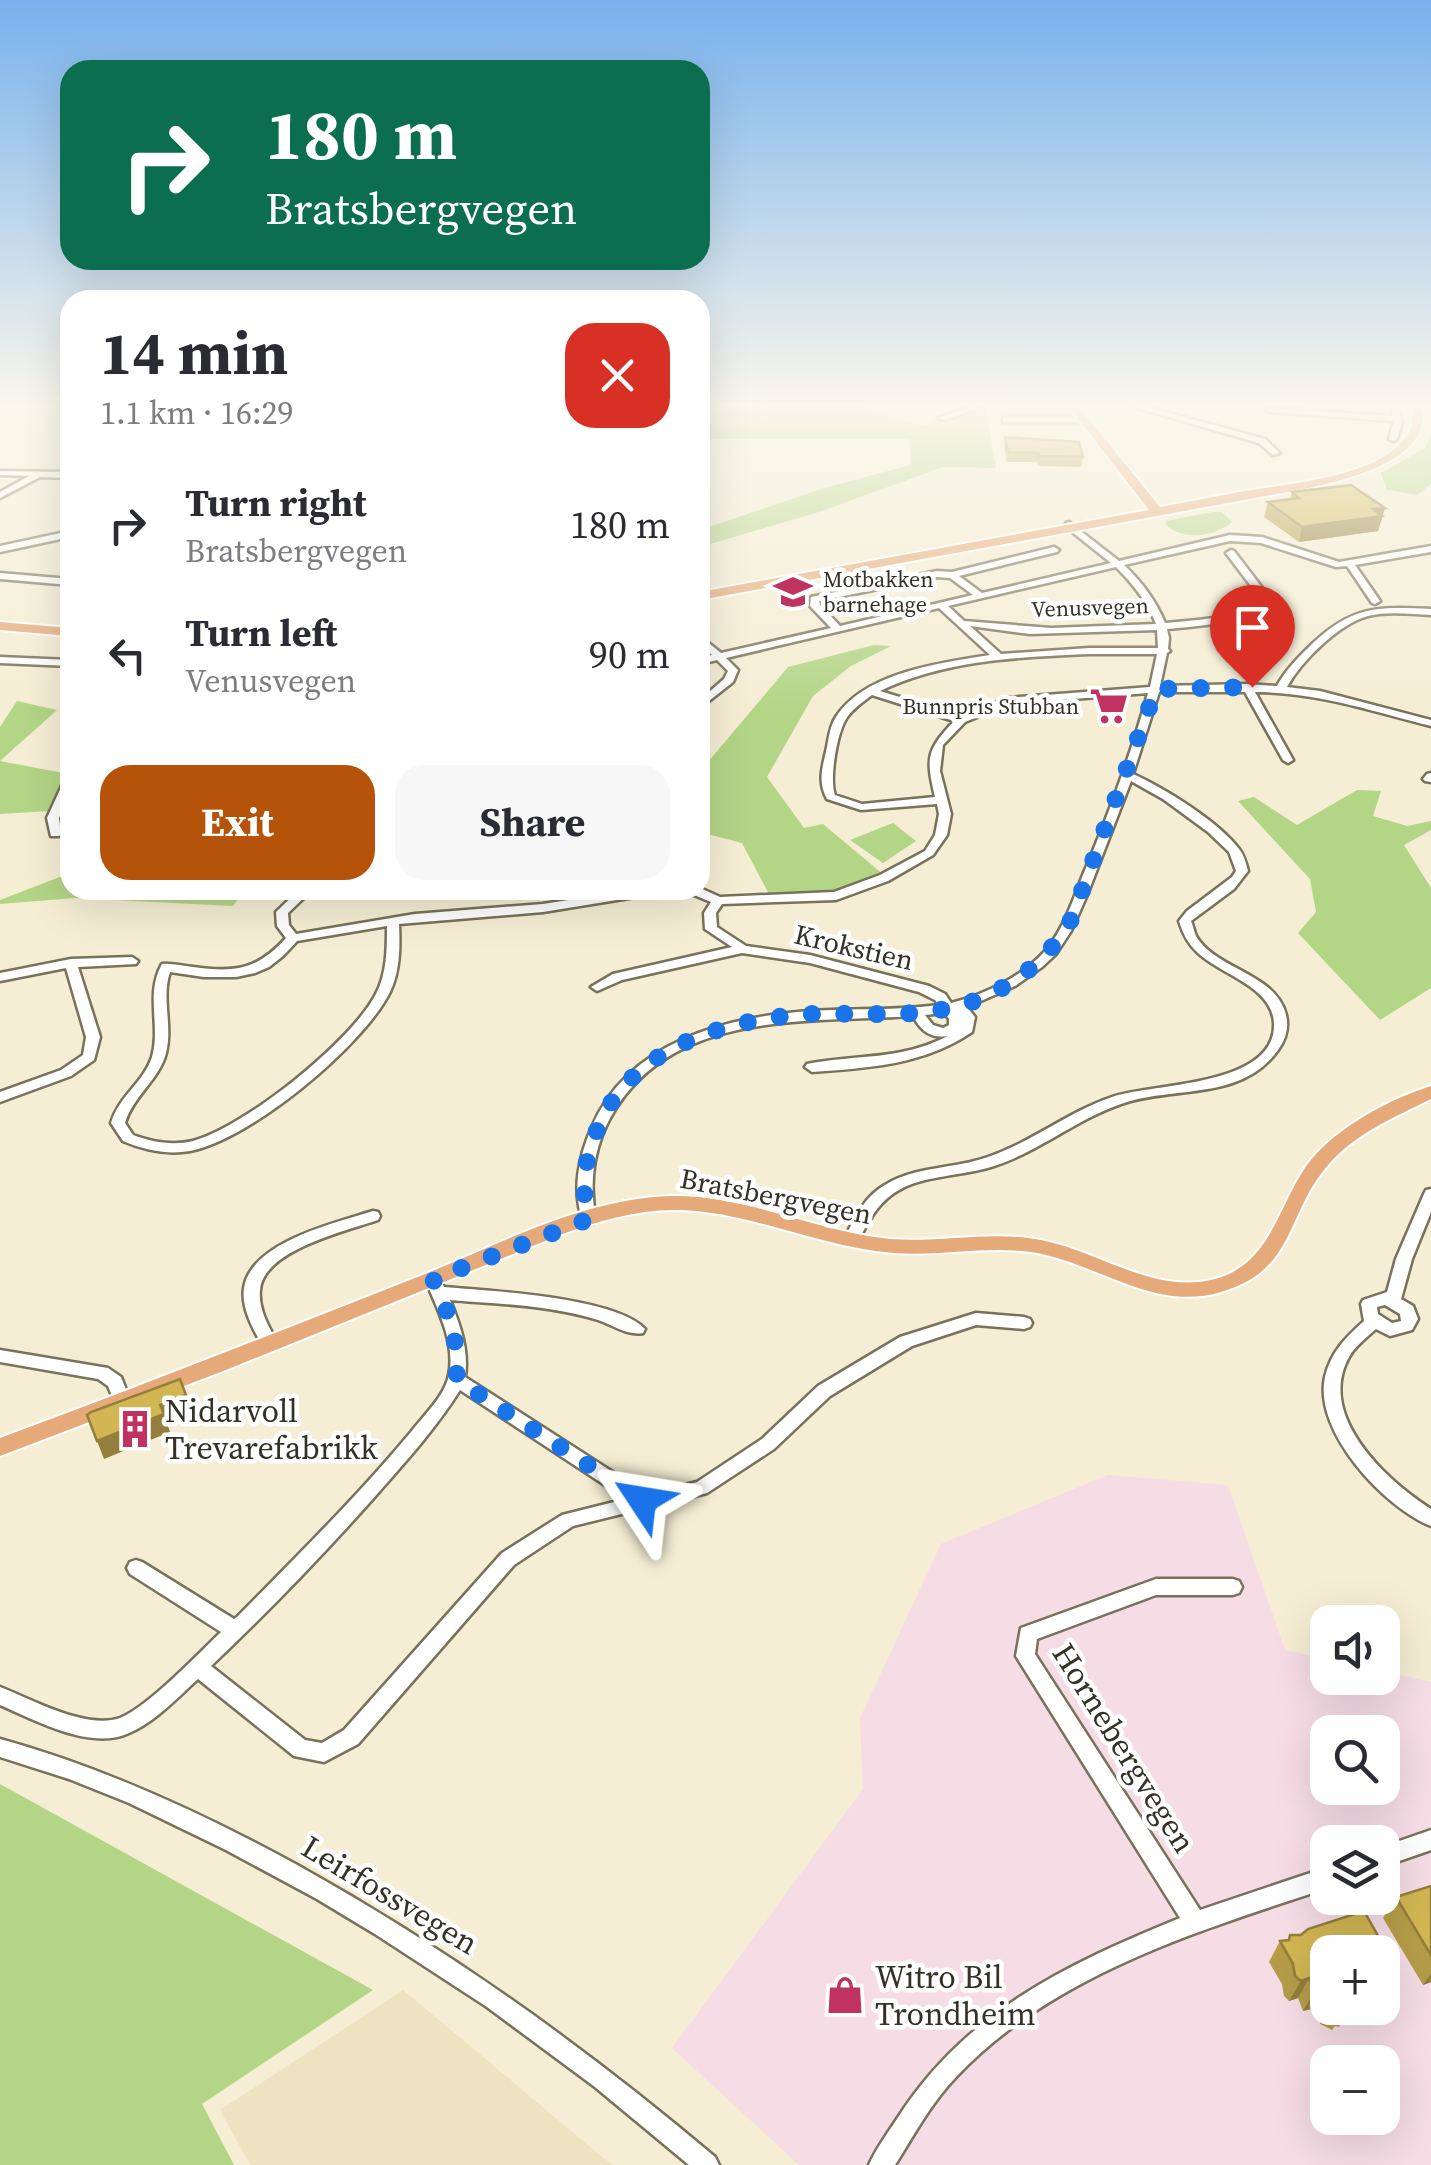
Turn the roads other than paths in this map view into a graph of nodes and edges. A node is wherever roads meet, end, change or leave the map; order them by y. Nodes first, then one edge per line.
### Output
1 (1172, 508) edge
2 (1161, 510) joint
3 (1071, 527) junction
4 (60, 536) edge
5 (0, 550) edge
6 (1054, 550) dead end
7 (1429, 552) edge
8 (1230, 553) dead end
9 (1119, 564) junction
10 (1351, 564) junction
11 (952, 575) junction
12 (0, 576) edge
13 (60, 581) edge
14 (710, 594) edge
15 (980, 596) junction
16 (1375, 601) dead end
17 (941, 606) junction
18 (1431, 612) edge
19 (961, 624) junction
20 (1160, 624) junction
21 (0, 626) edge
22 (837, 628) junction
23 (60, 631) edge
24 (710, 646) edge
25 (1165, 652) junction
26 (723, 656) junction
27 (997, 656) junction
28 (710, 659) edge
29 (0, 660) edge
30 (60, 663) edge
31 (1247, 687) junction
32 (1156, 689) junction
33 (1281, 689) junction
34 (870, 691) junction
35 (710, 696) edge
36 (961, 720) junction
37 (1431, 723) edge
38 (1288, 760) dead end
39 (1126, 775) junction
40 (942, 800) junction
41 (60, 803) edge
42 (55, 834) dead end
43 (710, 897) edge
44 (295, 900) edge
45 (592, 900) edge
46 (718, 901) junction
47 (393, 921) junction
48 (293, 938) junction
49 (742, 949) junction
50 (132, 961) dead end
51 (72, 963) junction
52 (0, 977) edge
53 (597, 987) dead end
54 (953, 1006) junction
55 (917, 1012) junction
56 (812, 1067) dead end
57 (1431, 1092) edge
58 (0, 1097) edge
59 (1431, 1194) edge
60 (373, 1216) dead end
61 (589, 1219) junction
62 (852, 1240) junction
63 (436, 1286) junction
64 (1393, 1300) junction
65 (1024, 1322) dead end
66 (1374, 1322) junction
67 (637, 1329) dead end
68 (269, 1343) junction
69 (0, 1356) edge
70 (457, 1380) junction
71 (122, 1400) junction
72 (0, 1447) edge
73 (642, 1500) junction
74 (1431, 1518) edge
75 (136, 1568) dead end
76 (1234, 1587) dead end
77 (235, 1630) junction
78 (196, 1667) junction
79 (0, 1696) edge
80 (0, 1748) edge
81 (1431, 1840) edge
82 (1400, 1851) edge
83 (1310, 1883) edge
84 (1195, 1922) junction
85 (707, 2165) edge
86 (881, 2165) edge

1 - 2 main road
2 - 3 main road
3 - 9 street, Venusvegen
3 - 14 main road
4 - 5 street
6 - 11 street
7 - 10 street
8 - 20 street
9 - 10 street
9 - 15 street
9 - 20 street, Venusvegen
10 - 16 street
11 - 15 street
11 - 22 street
12 - 13 street
15 - 17 street
17 - 19 street
17 - 22 street
18 - 33 street
19 - 20 street, Venusvegen
19 - 27 street
20 - 25 street, Venusvegen
21 - 23 main road
22 - 26 street
24 - 26 street
25 - 27 street
25 - 32 street, Venusvegen
26 - 28 street
26 - 35 street
27 - 34 street
29 - 30 street
31 - 32 street
31 - 33 street
31 - 38 street
32 - 36 street
32 - 39 street, Venusvegen
33 - 37 street
34 - 36 street
34 - 40 street
36 - 40 street
39 - 54 street, Venusvegen
39 - 62 street
40 - 46 street
41 - 42 street
43 - 46 street
44 - 48 street
45 - 47 street
46 - 49 street, Krokstien
47 - 48 street
47 - 48 street
49 - 53 street, Krokstien
49 - 54 street, Krokstien
50 - 51 street
51 - 52 street
51 - 58 street
54 - 55 street, Venusvegen
54 - 55 street, Venusvegen
54 - 56 street
55 - 61 street, Venusvegen
57 - 62 main road, Bratsbergvegen
59 - 64 street
60 - 68 street
61 - 62 main road, Bratsbergvegen
61 - 63 main road, Bratsbergvegen
63 - 67 street
63 - 68 main road, Bratsbergvegen
63 - 70 street
64 - 66 street
64 - 66 street
65 - 73 street
66 - 74 street
68 - 71 main road, Bratsbergvegen
69 - 71 street
70 - 73 street
70 - 77 street
71 - 72 main road, Bratsbergvegen
73 - 78 street
75 - 77 street
76 - 84 street, Hornebergvegen
77 - 78 street
78 - 79 street
80 - 85 street, Leirfossvegen
81 - 82 street
83 - 84 street
84 - 86 street

